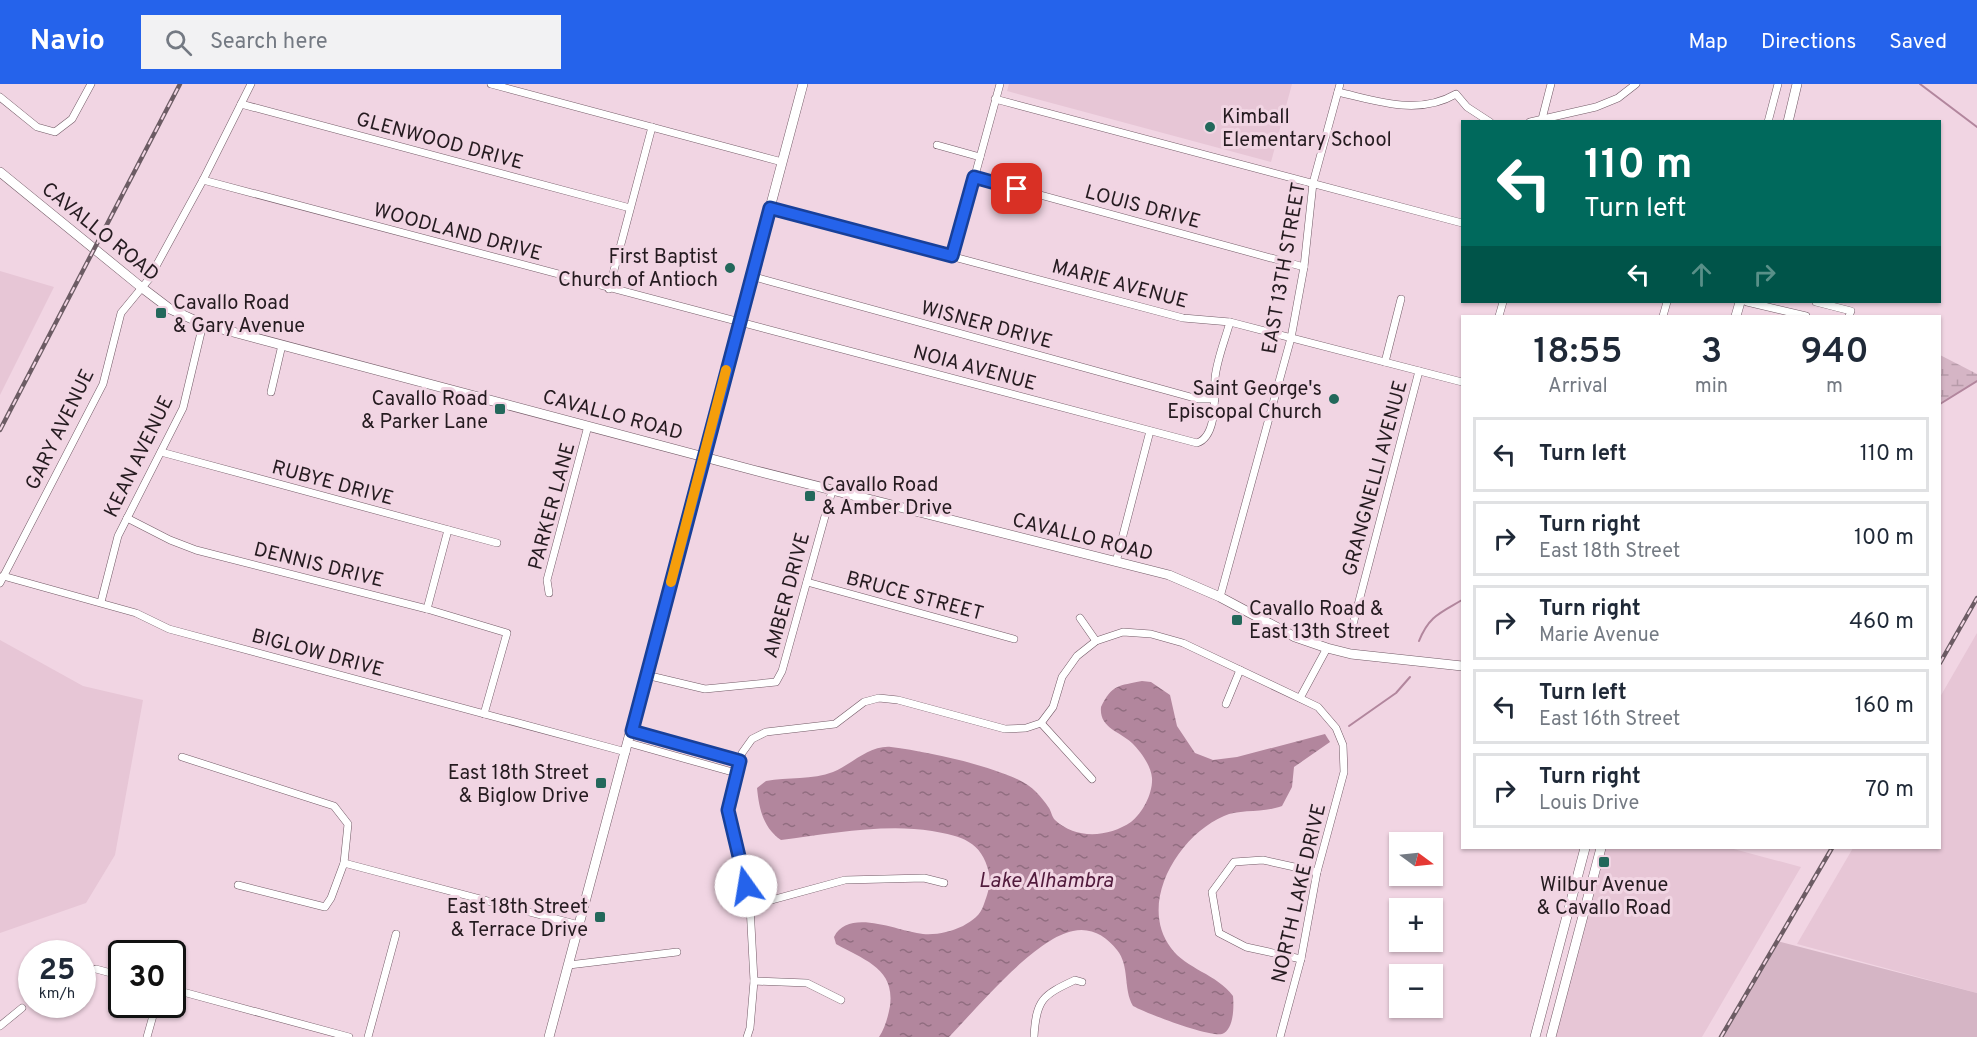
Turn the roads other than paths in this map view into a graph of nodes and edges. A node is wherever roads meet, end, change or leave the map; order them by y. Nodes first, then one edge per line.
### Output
1 (91, 84) edge
2 (251, 84) edge
3 (491, 84) edge
4 (803, 84) edge
5 (1000, 84) edge
6 (1454, 84) edge
7 (1551, 84) edge
8 (1636, 84) edge
9 (1778, 84) edge
10 (1797, 84) edge
11 (1339, 88) edge
12 (1456, 94) junction
13 (0, 97) edge
14 (995, 99) junction
15 (241, 104) junction
16 (1487, 120) edge
17 (1542, 120) edge
18 (1769, 120) edge
19 (1788, 120) edge
20 (652, 127) junction
21 (937, 146) dead end
22 (980, 157) junction
23 (782, 162) junction
24 (0, 172) edge
25 (974, 177) junction
26 (203, 180) junction
27 (1313, 183) junction
28 (630, 208) junction
29 (770, 208) junction
30 (1461, 223) edge
31 (952, 256) junction
32 (1304, 267) junction
33 (751, 276) junction
34 (141, 287) junction
35 (609, 288) junction
36 (1401, 299) dead end
37 (1751, 303) edge
38 (1820, 303) edge
39 (1802, 315) edge
40 (1849, 315) edge
41 (739, 322) junction
42 (1230, 322) junction
43 (203, 324) junction
44 (1291, 338) junction
45 (282, 345) junction
46 (1385, 362) junction
47 (1419, 370) junction
48 (1461, 382) edge
49 (271, 392) dead end
50 (1215, 399) junction
51 (588, 426) junction
52 (1150, 431) junction
53 (161, 452) junction
54 (704, 457) junction
55 (832, 491) junction
56 (127, 518) junction
57 (448, 530) junction
58 (497, 543) dead end
59 (1116, 562) junction
60 (2, 580) edge
61 (807, 582) junction
62 (549, 593) dead end
63 (1220, 597) junction
64 (101, 602) junction
65 (427, 609) junction
66 (1080, 618) dead end
67 (1352, 628) dead end
68 (1014, 639) dead end
69 (1096, 641) junction
70 (1327, 648) junction
71 (1461, 666) edge
72 (1240, 670) junction
73 (646, 675) junction
74 (1300, 698) junction
75 (1226, 704) dead end
76 (484, 714) junction
77 (1041, 723) junction
78 (632, 731) junction
79 (627, 747) junction
80 (182, 757) dead end
81 (738, 768) junction
82 (1092, 779) dead end
83 (1585, 849) edge
84 (1601, 849) edge
85 (344, 862) junction
86 (1317, 872) junction
87 (944, 883) dead end
88 (238, 885) dead end
89 (750, 906) junction
90 (579, 925) junction
91 (396, 934) dead end
92 (677, 952) dead end
93 (1557, 957) junction
94 (1301, 959) junction
95 (569, 965) junction
96 (96, 969) dead end
97 (108, 972) edge
98 (754, 981) junction
99 (1082, 982) dead end
100 (186, 993) edge
101 (1561, 998) junction
102 (841, 1000) dead end
103 (18, 1011) edge
104 (152, 1018) edge
105 (0, 1026) edge
106 (147, 1037) edge
107 (349, 1037) edge
108 (368, 1037) edge
109 (549, 1037) edge
110 (747, 1037) edge
111 (1034, 1037) edge
112 (1280, 1037) edge
113 (1535, 1037) edge
114 (1551, 1037) edge

1 - 13 street
2 - 15 street, GARY AVENUE
3 - 20 street
4 - 23 street
5 - 14 street
6 - 12 street
7 - 17 street
8 - 17 street
9 - 18 street
10 - 19 street
11 - 12 street
11 - 27 street, EAST 13TH STREET
12 - 16 street
14 - 22 street
14 - 27 street
15 - 26 street, GARY AVENUE
15 - 28 street, GLENWOOD DRIVE
20 - 23 street
20 - 28 street
21 - 22 street
22 - 25 street
23 - 29 street
24 - 34 street, CAVALLO ROAD
25 - 31 street
25 - 32 street, LOUIS DRIVE
26 - 34 street, GARY AVENUE
26 - 35 street, WOODLAND DRIVE
27 - 30 street
27 - 32 street, EAST 13TH STREET
28 - 35 street
29 - 31 street, MARIE AVENUE
29 - 33 street
31 - 42 street, MARIE AVENUE
32 - 44 street, EAST 13TH STREET
33 - 41 street
33 - 50 street, WISNER DRIVE
34 - 43 street, CAVALLO ROAD
34 - 60 street, GARY AVENUE
35 - 41 street, WOODLAND DRIVE
36 - 46 street
37 - 39 street
38 - 40 street
41 - 52 street, NOIA AVENUE
41 - 54 street
42 - 44 street, MARIE AVENUE
42 - 50 street
43 - 45 street, CAVALLO ROAD
43 - 53 street, KEAN AVENUE
44 - 46 street, MARIE AVENUE
44 - 63 street, EAST 13TH STREET
45 - 49 street
45 - 51 street, CAVALLO ROAD
46 - 47 street, MARIE AVENUE
47 - 48 street, MARIE AVENUE
47 - 67 street, GRANGNELLI AVENUE
50 - 52 street, NOIA AVENUE
51 - 54 street, CAVALLO ROAD
51 - 62 street, PARKER LANE
52 - 59 street
53 - 56 street, KEAN AVENUE
53 - 57 street, RUBYE DRIVE
54 - 55 street, CAVALLO ROAD
54 - 73 street
55 - 59 street, CAVALLO ROAD
55 - 61 street, AMBER DRIVE
56 - 64 street, KEAN AVENUE
56 - 65 street, DENNIS DRIVE
57 - 58 street, RUBYE DRIVE
57 - 65 street
59 - 63 street, CAVALLO ROAD
60 - 64 street, BIGLOW DRIVE
61 - 68 street, BRUCE STREET
61 - 73 street, AMBER DRIVE
63 - 70 street, CAVALLO ROAD
64 - 76 street, BIGLOW DRIVE
65 - 76 street, DENNIS DRIVE
66 - 69 street
69 - 72 street
69 - 77 street
70 - 71 street, CAVALLO ROAD
70 - 74 street
72 - 74 street
72 - 75 street
73 - 78 street
74 - 86 street, NORTH LAKE DRIVE
76 - 79 street, BIGLOW DRIVE
77 - 81 street
77 - 82 street
78 - 79 street
78 - 81 street
79 - 81 street, BIGLOW DRIVE
79 - 90 street
80 - 85 street
81 - 89 street
83 - 93 street
84 - 101 street
85 - 88 street
85 - 90 street
86 - 94 street, NORTH LAKE DRIVE
86 - 94 street
87 - 89 street
89 - 98 street
90 - 95 street
91 - 108 street
92 - 95 street
93 - 101 street
93 - 113 street
94 - 112 street, NORTH LAKE DRIVE
95 - 109 street
96 - 97 street
98 - 102 street
98 - 110 street
99 - 111 street
100 - 107 street
101 - 114 street
103 - 105 street
104 - 106 street

